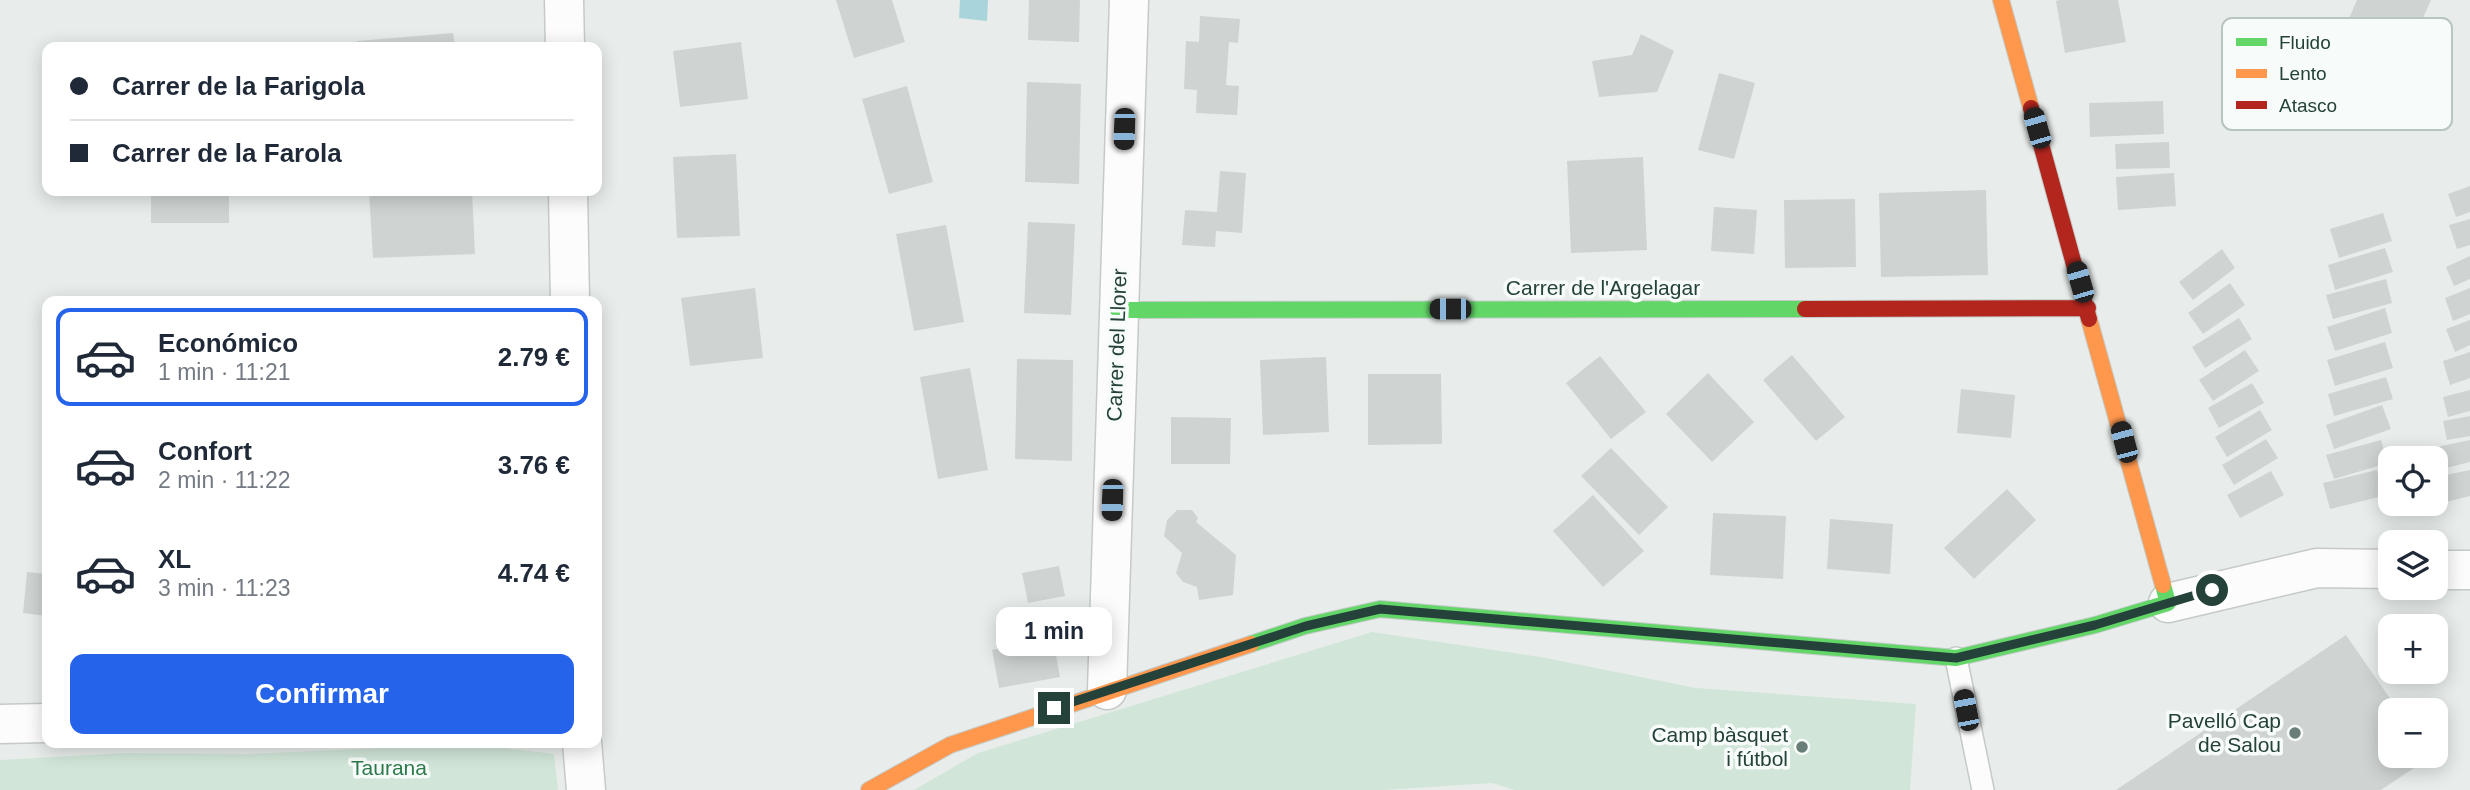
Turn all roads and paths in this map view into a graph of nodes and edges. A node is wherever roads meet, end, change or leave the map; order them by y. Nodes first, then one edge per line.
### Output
1 (564, 0) edge
2 (1129, 0) edge
3 (2001, 0) edge
4 (565, 42) edge
5 (568, 196) edge
6 (570, 296) edge
7 (2088, 308) junction
8 (1118, 310) junction
9 (2378, 569) edge
10 (2448, 570) edge
11 (2470, 570) edge
12 (2168, 603) junction
13 (1956, 658) junction
14 (1107, 690) junction
15 (42, 723) edge
16 (0, 724) edge
17 (582, 748) edge
18 (586, 790) edge
19 (869, 790) edge
20 (1983, 790) edge

1 - 4 street
2 - 8 street, Carrer del Llorer
3 - 7 street
5 - 6 street
7 - 8 street, Carrer de l'Argelagar
7 - 12 street
8 - 14 street, Carrer del Llorer
9 - 12 street
10 - 11 street
12 - 13 street
13 - 14 street
13 - 20 lane
14 - 19 street
15 - 16 street
17 - 18 street

